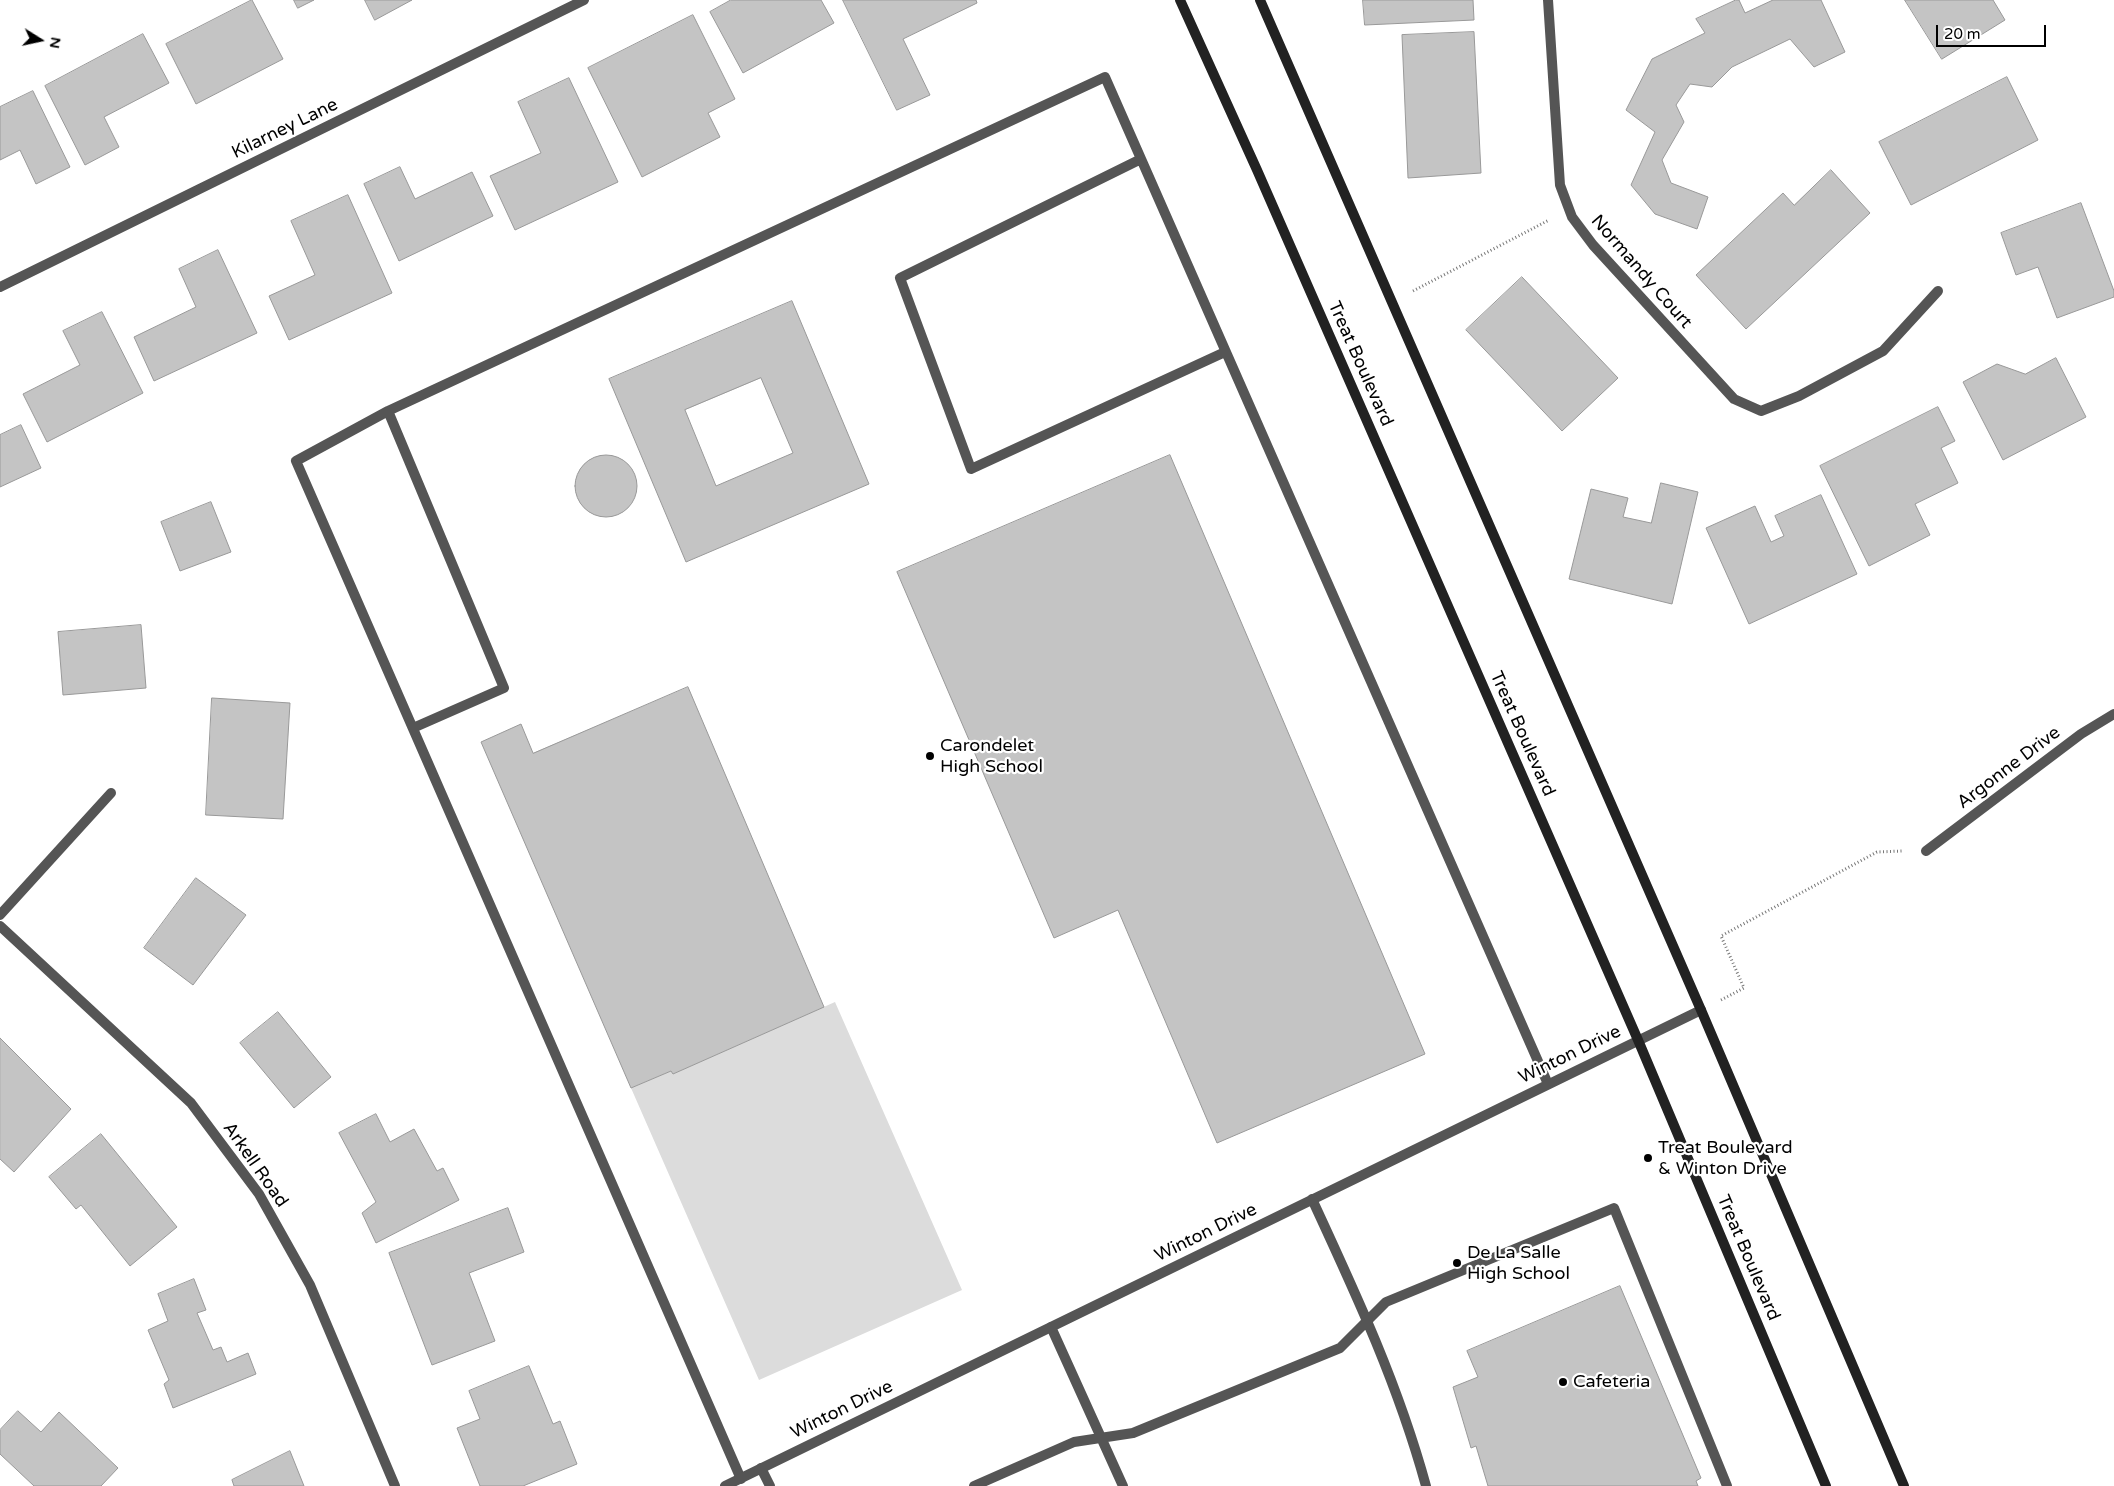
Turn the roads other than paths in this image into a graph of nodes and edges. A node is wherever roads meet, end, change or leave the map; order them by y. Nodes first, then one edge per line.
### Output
1 (584, 0) edge
2 (1180, 0) edge
3 (1260, 0) edge
4 (1548, 0) edge
5 (1141, 159) junction
6 (0, 287) edge
7 (1938, 290) dead end
8 (1225, 352) junction
9 (388, 411) junction
10 (2114, 714) edge
11 (413, 728) junction
12 (111, 793) dead end
13 (1926, 851) road end
14 (0, 915) edge
15 (0, 926) edge
16 (1701, 1010) junction
17 (1638, 1040) junction
18 (1548, 1084) junction
19 (1312, 1199) junction
20 (1368, 1320) junction
21 (1051, 1327) junction
22 (1101, 1439) junction
23 (761, 1468) junction
24 (740, 1479) junction
25 (395, 1486) edge
26 (726, 1486) edge
27 (770, 1486) edge
28 (974, 1486) edge
29 (1123, 1486) edge
30 (1426, 1486) edge
31 (1727, 1486) edge
32 (1826, 1486) edge
33 (1904, 1486) edge

1 - 6 street, Kilarney Lane
2 - 17 main road, Treat Boulevard
3 - 16 main road
4 - 7 street, Normandy Court
5 - 8 street
5 - 8 street
5 - 9 street
8 - 18 street
9 - 11 street
9 - 11 street
10 - 13 street, Argonne Drive
11 - 24 street
12 - 14 street
15 - 25 street, Arkell Road
16 - 17 street, Winton Drive
16 - 33 main road
17 - 18 street, Winton Drive
17 - 32 main road, Treat Boulevard
18 - 19 street, Winton Drive
19 - 20 street
19 - 21 street, Winton Drive
20 - 22 street
20 - 30 street
20 - 31 street
21 - 22 street
21 - 23 street, Winton Drive
22 - 28 street
22 - 29 street
23 - 24 street, Winton Drive
23 - 27 street
24 - 26 street, Winton Drive

